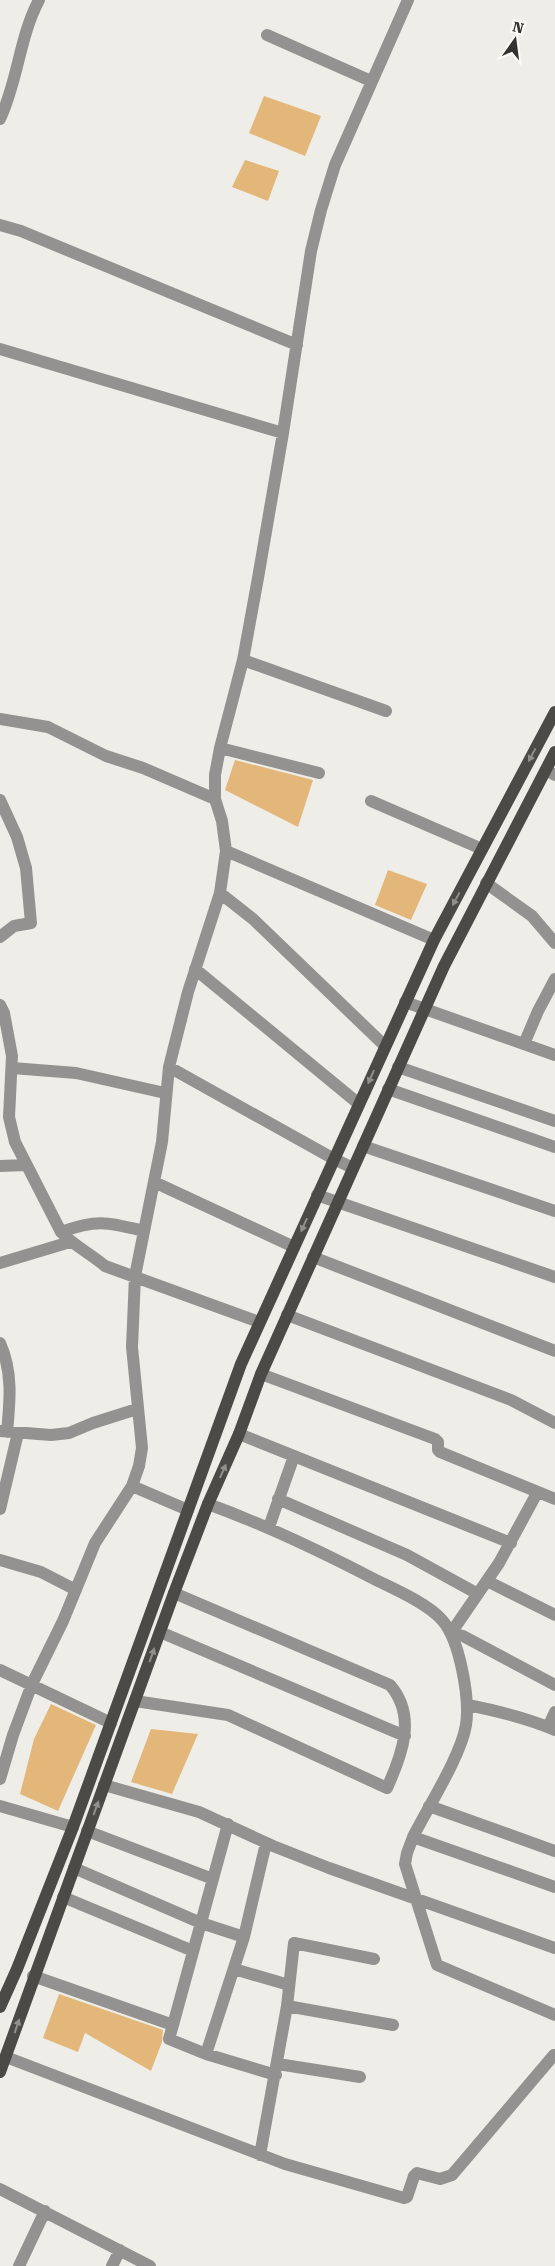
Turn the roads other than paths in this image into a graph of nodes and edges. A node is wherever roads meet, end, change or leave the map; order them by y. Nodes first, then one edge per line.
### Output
1 (39, 0) edge
2 (408, 0) edge
3 (267, 35) dead end
4 (371, 81) junction
5 (0, 120) edge
6 (0, 225) edge
7 (297, 345) junction
8 (0, 349) edge
9 (284, 434) junction
10 (243, 660) junction
11 (386, 711) dead end
12 (555, 712) edge
13 (0, 719) edge
14 (220, 748) junction
15 (555, 752) edge
16 (319, 773) dead end
17 (550, 773) edge
18 (215, 799) junction
19 (0, 800) edge
20 (371, 800) dead end
21 (482, 849) junction
22 (226, 851) junction
23 (486, 883) junction
24 (220, 893) junction
25 (0, 937) edge
26 (434, 940) junction
27 (555, 942) edge
28 (195, 970) junction
29 (555, 979) edge
30 (405, 1002) junction
31 (0, 1005) edge
32 (424, 1008) junction
33 (5, 1036) edge
34 (524, 1044) junction
35 (385, 1046) junction
36 (555, 1055) edge
37 (169, 1067) junction
38 (398, 1067) junction
39 (12, 1068) junction
40 (388, 1089) junction
41 (165, 1092) junction
42 (359, 1104) junction
43 (555, 1121) edge
44 (363, 1146) junction
45 (555, 1146) edge
46 (334, 1159) junction
47 (26, 1165) junction
48 (0, 1166) edge
49 (353, 1168) junction
50 (154, 1182) junction
51 (317, 1195) junction
52 (337, 1203) junction
53 (555, 1211) edge
54 (144, 1231) junction
55 (66, 1237) junction
56 (294, 1247) junction
57 (313, 1258) junction
58 (0, 1263) edge
59 (134, 1276) junction
60 (555, 1276) edge
61 (287, 1315) junction
62 (259, 1322) junction
63 (0, 1343) edge
64 (555, 1351) edge
65 (261, 1374) junction
66 (137, 1409) junction
67 (555, 1423) edge
68 (8, 1432) edge
69 (239, 1434) junction
70 (294, 1456) junction
71 (132, 1486) junction
72 (538, 1493) junction
73 (278, 1499) junction
74 (555, 1499) edge
75 (208, 1504) junction
76 (0, 1509) edge
77 (188, 1510) junction
78 (269, 1527) junction
79 (511, 1543) junction
80 (0, 1560) edge
81 (166, 1569) junction
82 (182, 1575) junction
83 (487, 1581) junction
84 (76, 1590) junction
85 (174, 1593) junction
86 (478, 1594) junction
87 (555, 1615) edge
88 (160, 1632) junction
89 (451, 1633) junction
90 (0, 1670) edge
91 (32, 1684) junction
92 (555, 1685) edge
93 (135, 1701) junction
94 (468, 1705) junction
95 (555, 1712) edge
96 (111, 1723) junction
97 (552, 1729) edge
98 (405, 1736) junction
99 (0, 1779) edge
100 (104, 1786) junction
101 (0, 1806) edge
102 (429, 1806) junction
103 (228, 1824) junction
104 (73, 1827) junction
105 (87, 1831) junction
106 (413, 1838) junction
107 (266, 1843) junction
108 (555, 1852) edge
109 (74, 1868) junction
110 (213, 1879) junction
111 (555, 1887) edge
112 (63, 1897) junction
113 (415, 1897) junction
114 (201, 1923) junction
115 (244, 1937) junction
116 (555, 1948) edge
117 (193, 1951) junction
118 (374, 1959) dead end
119 (234, 1969) junction
120 (34, 1976) junction
121 (290, 1985) junction
122 (287, 2006) junction
123 (0, 2007) edge
124 (555, 2015) edge
125 (173, 2025) junction
126 (393, 2025) dead end
127 (206, 2054) junction
128 (554, 2055) dead end
129 (6, 2057) junction
130 (277, 2070) junction
131 (0, 2072) edge
132 (360, 2077) dead end
133 (260, 2155) junction
134 (0, 2189) edge
135 (45, 2211) junction
136 (120, 2250) junction
137 (19, 2266) edge
138 (112, 2266) edge
139 (150, 2266) edge

1 - 5 street
2 - 4 street
3 - 4 street
4 - 7 street
6 - 7 street
7 - 9 street
8 - 9 street
9 - 10 street
10 - 11 street
10 - 14 street
12 -> 21 main road
13 - 18 street
14 - 16 street
14 - 18 street
15 - 17 main road
17 - 23 main road
18 - 22 street
19 - 25 street
20 - 21 street
21 -> 26 main road
22 - 24 street
22 - 26 street
23 - 27 street
23 - 32 main road
24 - 28 street
24 - 35 street
26 - 30 main road
28 - 37 street
28 - 42 street
29 - 34 street
30 - 32 street
30 - 35 main road
31 - 33 street
32 - 34 street
32 - 38 main road
33 - 39 street
34 - 36 street
35 -> 42 main road
37 - 41 street
37 - 46 street
38 - 40 main road
38 - 43 street
39 - 41 street
39 - 47 street
40 - 44 main road
40 - 45 street
41 - 50 street
42 - 46 main road
44 - 49 main road
44 - 53 street
46 - 49 street
46 - 51 main road
47 - 48 street
47 - 55 street
49 - 52 main road
50 - 54 street
50 - 56 street
51 - 52 street
51 -> 56 main road
52 - 57 main road
52 - 60 street
54 - 55 street
54 - 59 street
55 - 58 street
55 - 59 street
56 - 62 main road
57 - 61 main road
57 - 64 street
59 - 62 street
59 - 66 street
61 - 65 main road
61 - 67 street
62 - 77 main road
63 - 68 street
65 - 69 main road
65 - 72 street
66 - 68 street
66 - 71 street
68 - 76 street
69 - 70 street
75 -> 69 main road
70 - 73 street
70 - 79 street
71 - 77 street
71 - 84 street
72 - 74 street
72 - 79 street
73 - 78 street
73 - 86 street
75 - 78 street
75 - 82 main road
77 - 81 main road
78 - 89 street
79 - 83 street
80 - 84 street
81 - 82 main road
81 - 96 main road
82 - 85 main road
83 - 86 street
83 - 87 street
84 - 91 street
85 - 88 main road
85 - 98 street
86 - 89 street
93 -> 88 main road
88 - 98 street
89 - 92 street
89 - 94 street
90 - 91 street
91 - 96 street
91 - 99 street
93 - 98 street
93 - 100 main road
94 - 97 street
94 - 102 street
95 - 97 street
96 - 104 main road
100 - 103 street
105 -> 100 main road
101 - 104 street
102 - 106 street
102 - 108 street
103 - 107 street
103 - 110 street
104 - 123 main road
105 - 109 main road
105 - 110 street
106 - 111 street
106 - 113 street
107 - 113 street
107 - 115 street
109 - 112 main road
109 - 114 street
110 - 114 street
112 - 117 street
112 - 120 main road
113 - 116 street
113 - 124 street
114 - 115 street
114 - 117 street
115 - 119 street
117 - 125 street
118 - 121 street
119 - 121 street
119 - 127 street
120 - 125 street
129 -> 120 main road
121 - 122 street
122 - 126 street
122 - 130 street
125 - 127 street
127 - 130 street
128 - 133 street
129 - 131 main road
129 - 133 street
130 - 132 street
130 - 133 street
134 - 135 street
135 - 136 street
135 - 137 street
136 - 138 street
136 - 139 street

